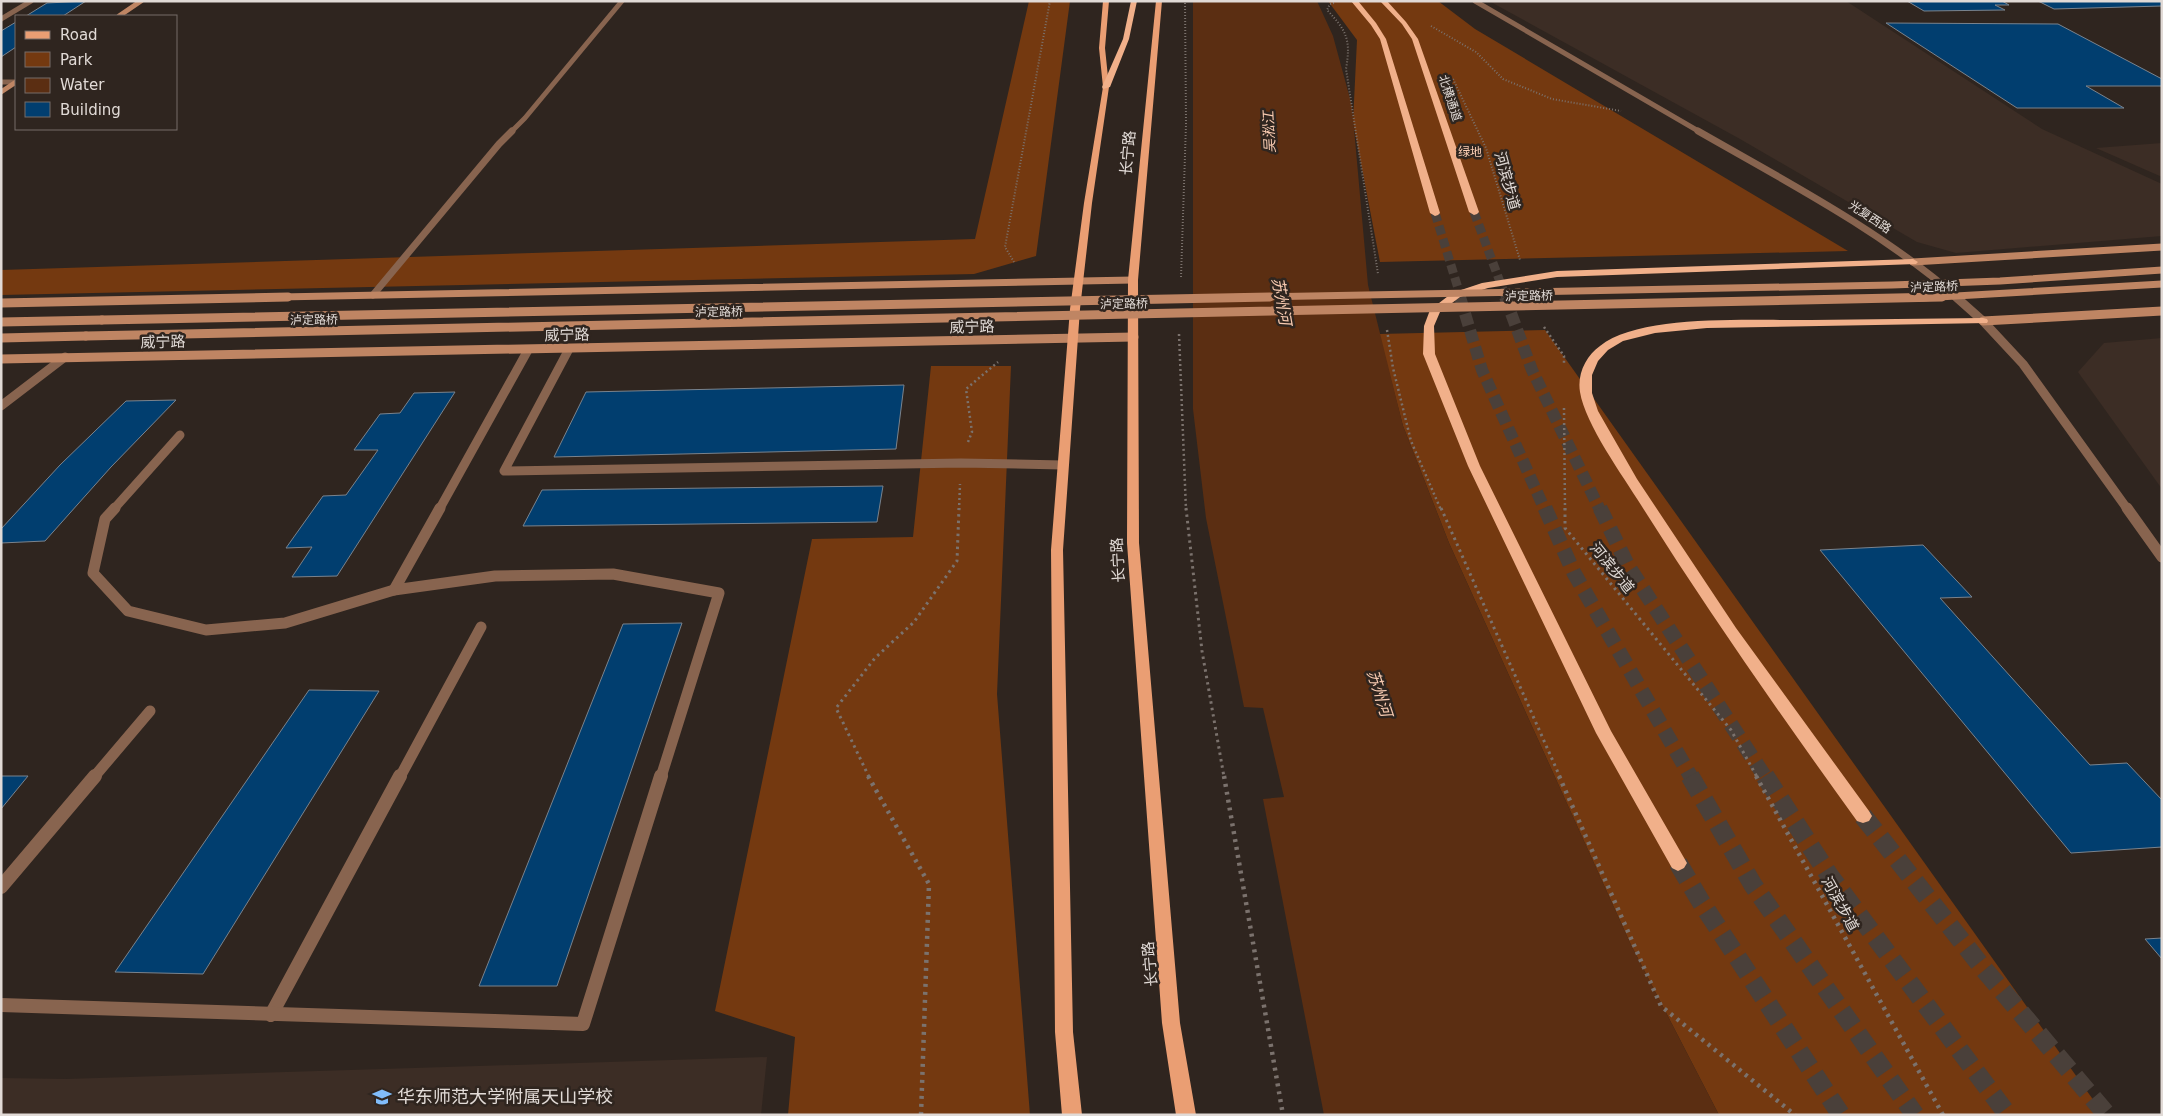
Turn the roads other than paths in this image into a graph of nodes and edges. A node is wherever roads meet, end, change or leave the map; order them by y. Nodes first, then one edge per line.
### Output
1 (31, 1) edge
2 (141, 1) edge
3 (622, 1) edge
4 (1106, 1) edge
5 (1159, 1) edge
6 (1354, 1) edge
7 (1383, 1) edge
8 (1475, 1) edge
9 (1134, 4) edge
10 (120, 15) edge
11 (1, 20) edge
12 (1, 82) edge
13 (15, 82) edge
14 (15, 83) edge
15 (1106, 86) junction
16 (1, 92) edge
17 (1474, 212) tunnel mouth
18 (1436, 213) tunnel mouth
19 (2162, 247) edge
20 (1913, 262) junction
21 (2162, 270) edge
22 (1132, 280) junction
23 (1079, 281) junction
24 (2162, 284) edge
25 (373, 295) junction
26 (1, 302) edge
27 (2162, 311) edge
28 (1982, 321) junction
29 (1, 322) edge
30 (1134, 337) junction
31 (1, 338) edge
32 (1073, 339) junction
33 (569, 349) junction
34 (528, 350) junction
35 (65, 357) junction
36 (1, 359) edge
37 (1, 406) edge
38 (180, 435) dead end
39 (1063, 465) junction
40 (2162, 557) edge
41 (394, 590) junction
42 (481, 627) dead end
43 (150, 711) dead end
44 (1863, 816) tunnel mouth
45 (1678, 863) tunnel mouth
46 (1, 887) edge
47 (1, 1005) edge
48 (271, 1015) junction
49 (1072, 1115) edge
50 (1186, 1115) edge

1 - 11 street
2 - 10 main road
3 - 25 street
4 - 15 main road, 长宁路
5 - 22 main road, 长宁路
6 - 18 highway
7 - 17 highway, 北横通道
8 - 20 street, 光复西路
9 - 15 highway
12 - 13 street
14 - 16 main road
15 - 23 main road, 长宁路
19 - 20 main road
20 - 28 street, 光复西路
20 - 45 highway
21 - 29 main road, 泸定路桥, bridge
22 - 23 main road
22 - 30 main road, 长宁路
23 - 25 main road
23 - 32 main road, 长宁路
24 - 31 main road, 泸定路桥, bridge
25 - 26 main road
27 - 28 main road
28 - 40 street, 光复西路
28 - 44 highway
30 - 32 main road, 威宁路
30 - 50 main road, 长宁路
32 - 33 main road, 威宁路
32 - 39 main road, 长宁路
33 - 34 main road, 威宁路
33 - 39 street
34 - 35 main road, 威宁路
34 - 41 street
35 - 36 main road, 威宁路
35 - 37 street
38 - 41 street
39 - 49 main road, 长宁路
41 - 48 street
42 - 48 street
43 - 46 street
47 - 48 street

